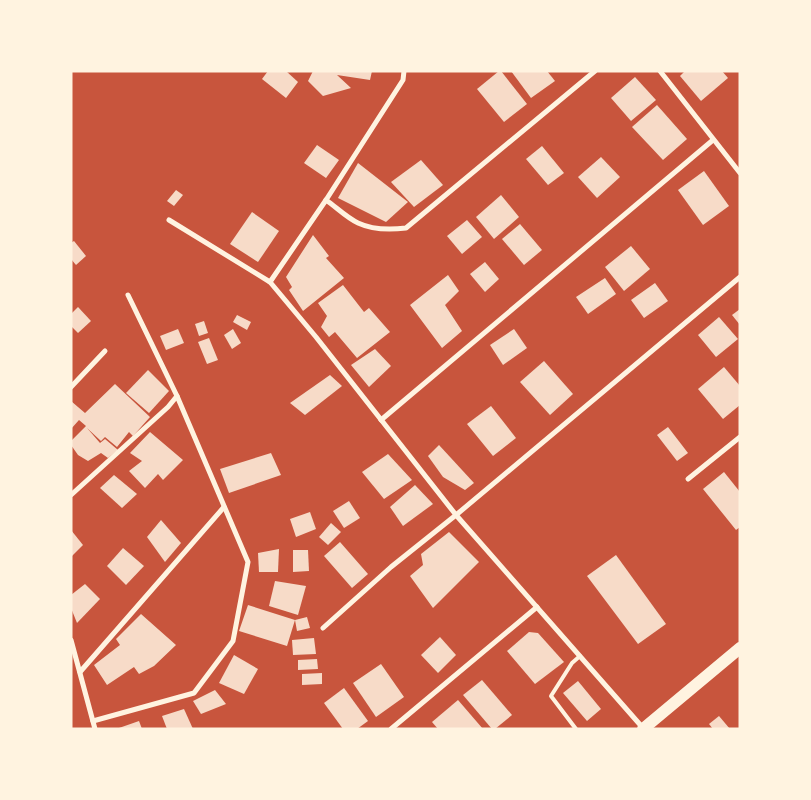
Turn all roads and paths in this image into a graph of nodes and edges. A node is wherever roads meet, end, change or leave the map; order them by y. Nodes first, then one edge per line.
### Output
1 (404, 71) edge
2 (595, 71) edge
3 (660, 71) edge
4 (713, 140) junction
5 (740, 173) edge
6 (326, 200) junction
7 (169, 220) dead end
8 (740, 277) edge
9 (270, 282) junction
10 (128, 295) dead end
11 (105, 351) dead end
12 (71, 387) edge
13 (177, 396) junction
14 (382, 420) junction
15 (740, 438) edge
16 (688, 479) dead end
17 (71, 495) edge
18 (224, 507) junction
19 (456, 515) junction
20 (537, 607) junction
21 (323, 628) dead end
22 (71, 640) edge
23 (740, 648) edge
24 (580, 656) junction
25 (80, 672) junction
26 (93, 721) junction
27 (95, 729) edge
28 (390, 729) edge
29 (576, 729) edge
30 (643, 729) edge

1 - 6 street
2 - 6 street
3 - 4 street
4 - 5 street
4 - 14 street
6 - 9 street
7 - 9 street
8 - 19 street
9 - 14 street
10 - 13 street
11 - 12 street
13 - 17 street
13 - 18 street
14 - 19 street
15 - 16 street
18 - 25 street
18 - 26 street
19 - 20 street
19 - 21 street
20 - 24 street
20 - 28 street
22 - 25 street
23 - 30 main road
24 - 29 lane
24 - 30 street
25 - 26 street
26 - 27 street

